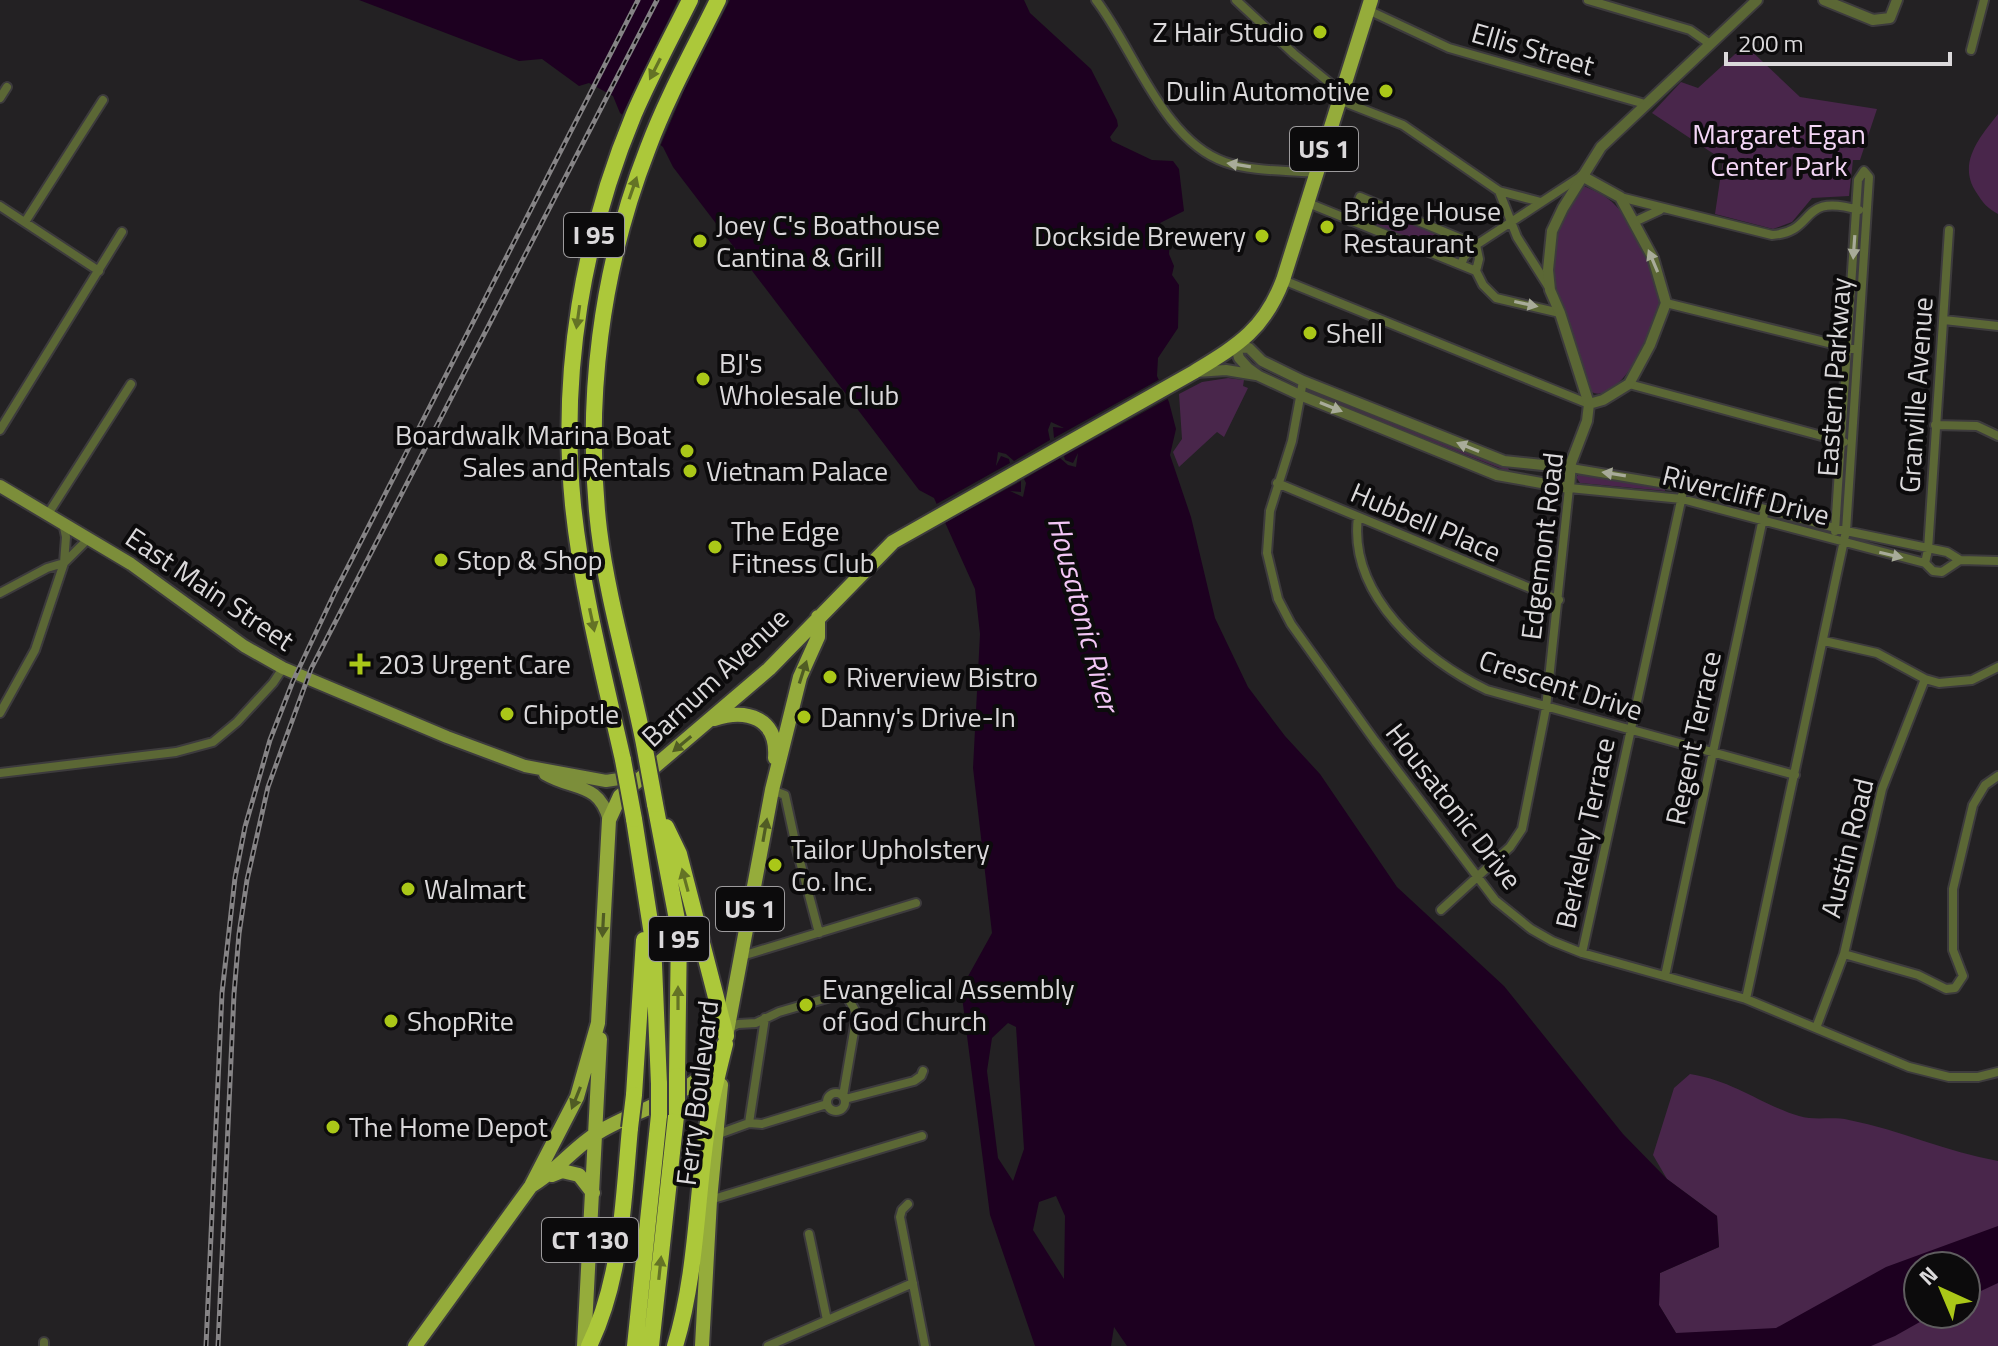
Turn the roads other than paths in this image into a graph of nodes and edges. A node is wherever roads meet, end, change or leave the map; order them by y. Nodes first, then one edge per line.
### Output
1 (690, 0) edge
2 (718, 0) edge
3 (1096, 0) edge
4 (1236, 0) edge
5 (1588, 0) edge
6 (1757, 0) edge
7 (1824, 0) edge
8 (1897, 0) edge
9 (1984, 0) edge
10 (1369, 5) edge
11 (1710, 44) junction
12 (1971, 50) dead end
13 (7, 87) dead end
14 (1340, 97) junction
15 (0, 98) edge
16 (103, 100) dead end
17 (1645, 104) junction
18 (1317, 173) junction
19 (1582, 176) junction
20 (1499, 191) junction
21 (1620, 197) junction
22 (1541, 202) junction
23 (1308, 203) junction
24 (0, 206) edge
25 (1665, 209) junction
26 (1856, 209) junction
27 (1867, 213) junction
28 (1351, 221) junction
29 (25, 222) junction
30 (1634, 222) junction
31 (1511, 223) junction
32 (1949, 230) dead end
33 (122, 232) dead end
34 (1476, 245) junction
35 (1461, 265) junction
36 (99, 271) junction
37 (1476, 271) junction
38 (1283, 280) junction
39 (1550, 290) junction
40 (1666, 303) junction
41 (1560, 313) junction
42 (1944, 320) junction
43 (1998, 326) edge
44 (1236, 347) junction
45 (1852, 349) junction
46 (1189, 375) junction
47 (1259, 376) junction
48 (1303, 381) junction
49 (131, 384) dead end
50 (1629, 384) junction
51 (1300, 395) junction
52 (1589, 404) junction
53 (1935, 425) junction
54 (0, 430) edge
55 (1998, 436) edge
56 (1841, 441) junction
57 (1852, 444) junction
58 (1515, 464) junction
59 (1571, 468) junction
60 (1511, 478) junction
61 (1277, 483) junction
62 (1684, 487) junction
63 (1569, 488) junction
64 (3, 491) edge
65 (1682, 499) junction
66 (1765, 509) junction
67 (48, 514) junction
68 (1358, 517) junction
69 (1762, 521) junction
70 (63, 523) junction
71 (1835, 528) junction
72 (1846, 531) junction
73 (89, 538) junction
74 (1833, 540) junction
75 (1844, 543) junction
76 (1928, 550) junction
77 (1960, 560) junction
78 (1998, 561) edge
79 (64, 563) junction
80 (1925, 563) junction
81 (0, 593) edge
82 (1559, 600) junction
83 (818, 617) junction
84 (1824, 641) junction
85 (1998, 667) edge
86 (283, 668) junction
87 (1925, 679) junction
88 (1546, 708) junction
89 (0, 713) edge
90 (711, 720) junction
91 (1629, 731) junction
92 (1712, 752) junction
93 (653, 768) junction
94 (535, 769) junction
95 (0, 773) edge
96 (776, 775) junction
97 (1795, 775) junction
98 (1998, 776) edge
99 (772, 790) junction
100 (655, 804) junction
101 (609, 820) junction
102 (1476, 878) junction
103 (646, 891) junction
104 (916, 903) dead end
105 (1441, 910) dead end
106 (819, 933) junction
107 (1582, 953) junction
108 (1844, 954) junction
109 (742, 956) junction
110 (1665, 976) junction
111 (1746, 999) junction
112 (765, 1018) junction
113 (598, 1023) junction
114 (1816, 1028) junction
115 (726, 1037) junction
116 (600, 1043) junction
117 (923, 1071) dead end
118 (1998, 1072) edge
119 (844, 1098) junction
120 (629, 1122) junction
121 (749, 1123) junction
122 (596, 1134) junction
123 (716, 1135) junction
124 (922, 1136) dead end
125 (548, 1176) junction
126 (531, 1186) junction
127 (593, 1194) junction
128 (710, 1200) junction
129 (908, 1204) dead end
130 (809, 1234) dead end
131 (913, 1283) junction
132 (827, 1320) junction
133 (415, 1346) edge
134 (586, 1346) edge
135 (635, 1346) edge
136 (651, 1346) edge
137 (675, 1346) edge
138 (702, 1346) edge
139 (768, 1346) edge
140 (925, 1346) edge

1 -> 103 highway, I 95, bridge
100 -> 2 highway, I 95, bridge
18 -> 3 street
4 - 14 street
5 - 11 street
6 - 11 street
7 - 8 street
9 - 12 street
10 - 14 main road, US 1
10 - 17 street, Ellis Street
11 - 17 street
13 - 15 street
14 - 18 main road, US 1
14 - 20 street
16 - 29 street
17 - 19 street
18 - 23 main road, US 1
19 - 21 street
19 - 22 street
19 - 39 street
20 - 22 street
20 - 31 street
21 - 25 street
21 - 30 street
22 - 31 street
23 - 28 street
23 - 38 main road, US 1
24 - 29 street
25 - 26 street
25 - 30 street
26 - 27 street
26 - 27 street, Eastern Parkway
26 -> 45 street, Eastern Parkway
27 - 45 street, Eastern Parkway
28 - 34 street
28 - 35 street
29 - 36 street
40 -> 30 street
31 - 34 street
31 - 39 street
32 - 42 street, Granville Avenue
33 - 36 street
34 - 35 street
34 - 37 street
35 - 37 street
36 - 54 street
37 -> 41 street
38 - 44 main road, US 1
38 - 52 street
39 - 41 street
40 - 45 street
40 - 50 street
41 - 52 street
42 - 43 street
42 - 53 street, Granville Avenue
44 - 46 main road, US 1
44 - 47 street, Rivercliff Drive
44 - 48 street, Rivercliff Drive
45 - 56 street, Eastern Parkway
45 - 57 street, Eastern Parkway
46 - 47 street, Rivercliff Drive
46 - 83 main road, Barnum Avenue / US 1
47 - 51 street, Rivercliff Drive
48 - 51 street, Housatonic Drive
58 -> 48 street, Rivercliff Drive
49 - 67 street
50 - 52 street
50 - 56 street
51 -> 60 street, Rivercliff Drive
51 - 61 street, Housatonic Drive
52 - 59 street, Edgemont Road
53 - 55 street
53 - 76 street, Granville Avenue
56 - 57 street
56 - 71 street, Eastern Parkway
57 - 72 street, Eastern Parkway
58 - 59 street, Rivercliff Drive
58 - 60 street
62 -> 59 street, Rivercliff Drive
59 - 63 street, Edgemont Road
60 - 63 street, Rivercliff Drive
61 - 68 street, Hubbell Place
61 - 102 street, Housatonic Drive
62 - 65 street, Berkeley Terrace
62 - 66 street, Rivercliff Drive
63 - 65 street, Rivercliff Drive
63 - 82 street, Edgemont Road
64 - 67 main road, East Main Street
65 - 69 street, Rivercliff Drive
65 - 91 street, Berkeley Terrace
66 - 69 street, Regent Terrace
66 - 71 street, Rivercliff Drive
67 - 70 main road, East Main Street
68 - 82 street, Hubbell Place
68 - 88 street, Crescent Drive
69 - 74 street, Rivercliff Drive
69 - 92 street, Regent Terrace
70 - 73 main road, East Main Street
70 - 79 street
71 - 72 street, Rivercliff Drive
71 - 74 street, Eastern Parkway
72 - 75 street, Eastern Parkway
72 - 76 street, Rivercliff Drive
73 - 79 street
73 - 86 main road, East Main Street
74 - 75 street, Rivercliff Drive
75 -> 80 street, Rivercliff Drive
75 - 84 street, Eastern Parkway
76 - 77 street, Rivercliff Drive
76 - 80 street, Granville Avenue
77 - 78 street, Rivercliff Drive
77 - 80 street, Rivercliff Drive
79 - 81 street
79 - 89 street
82 - 88 street, Edgemont Road
83 - 90 main road, Barnum Avenue / US 1
96 -> 83 main road, Ferry Boulevard / US 1
84 - 87 street
84 - 97 street, Eastern Parkway
85 - 87 street
86 - 94 main road, East Main Street
86 - 95 street
87 - 108 street, Austin Road
88 - 91 street, Crescent Drive
88 - 102 street, Edgemont Road
90 -> 93 main road, Barnum Avenue / US 1
90 - 96 main road
91 - 92 street, Crescent Drive
91 - 107 street, Berkeley Terrace
92 - 97 street, Crescent Drive
92 - 110 street, Regent Terrace
93 - 94 main road, East Main Street
93 - 101 main road, Barnum Avenue / US 1
94 - 101 main road, East Main Street
96 - 99 main road, Ferry Boulevard / US 1
97 - 111 street, Eastern Parkway
98 - 108 street
99 - 106 street
109 -> 99 main road, Ferry Boulevard / US 1
115 -> 100 highway
136 -> 100 highway, I 95, bridge
101 -> 113 main road, Barnum Avenue / US 1
102 - 105 street, Edgemont Road
102 - 107 street, Housatonic Drive
103 - 120 highway, bridge
103 - 135 highway, I 95, bridge
104 - 106 street
106 - 109 street
107 - 110 street, Housatonic Drive
108 - 114 street, Austin Road
109 - 115 main road, Ferry Boulevard / US 1
110 - 111 street, Housatonic Drive
111 - 114 street, Housatonic Drive
112 - 115 street
112 - 119 street
112 - 121 street
113 - 116 main road, CT 130
113 -> 126 main road, Barnum Avenue / US 1
114 - 118 street, Housatonic Drive
115 - 120 main road, Barnum Avenue / US 1
115 - 123 main road, Ferry Boulevard
115 - 137 highway
116 - 120 main road
116 - 122 main road, CT 130
117 - 119 street
119 - 121 street
120 - 122 main road, Barnum Avenue / US 1
120 - 134 highway
121 - 123 street
122 - 125 main road, Barnum Avenue / US 1
122 - 127 main road, CT 130
123 - 128 main road, Ferry Boulevard
124 - 128 street
125 - 126 main road, Barnum Avenue / US 1
125 - 127 main road
126 - 133 main road, Barnum Avenue / US 1
127 - 134 main road, CT 130
128 - 138 main road, Ferry Boulevard
129 - 131 street
130 - 132 street
131 - 132 street
131 - 140 street
132 - 139 street

